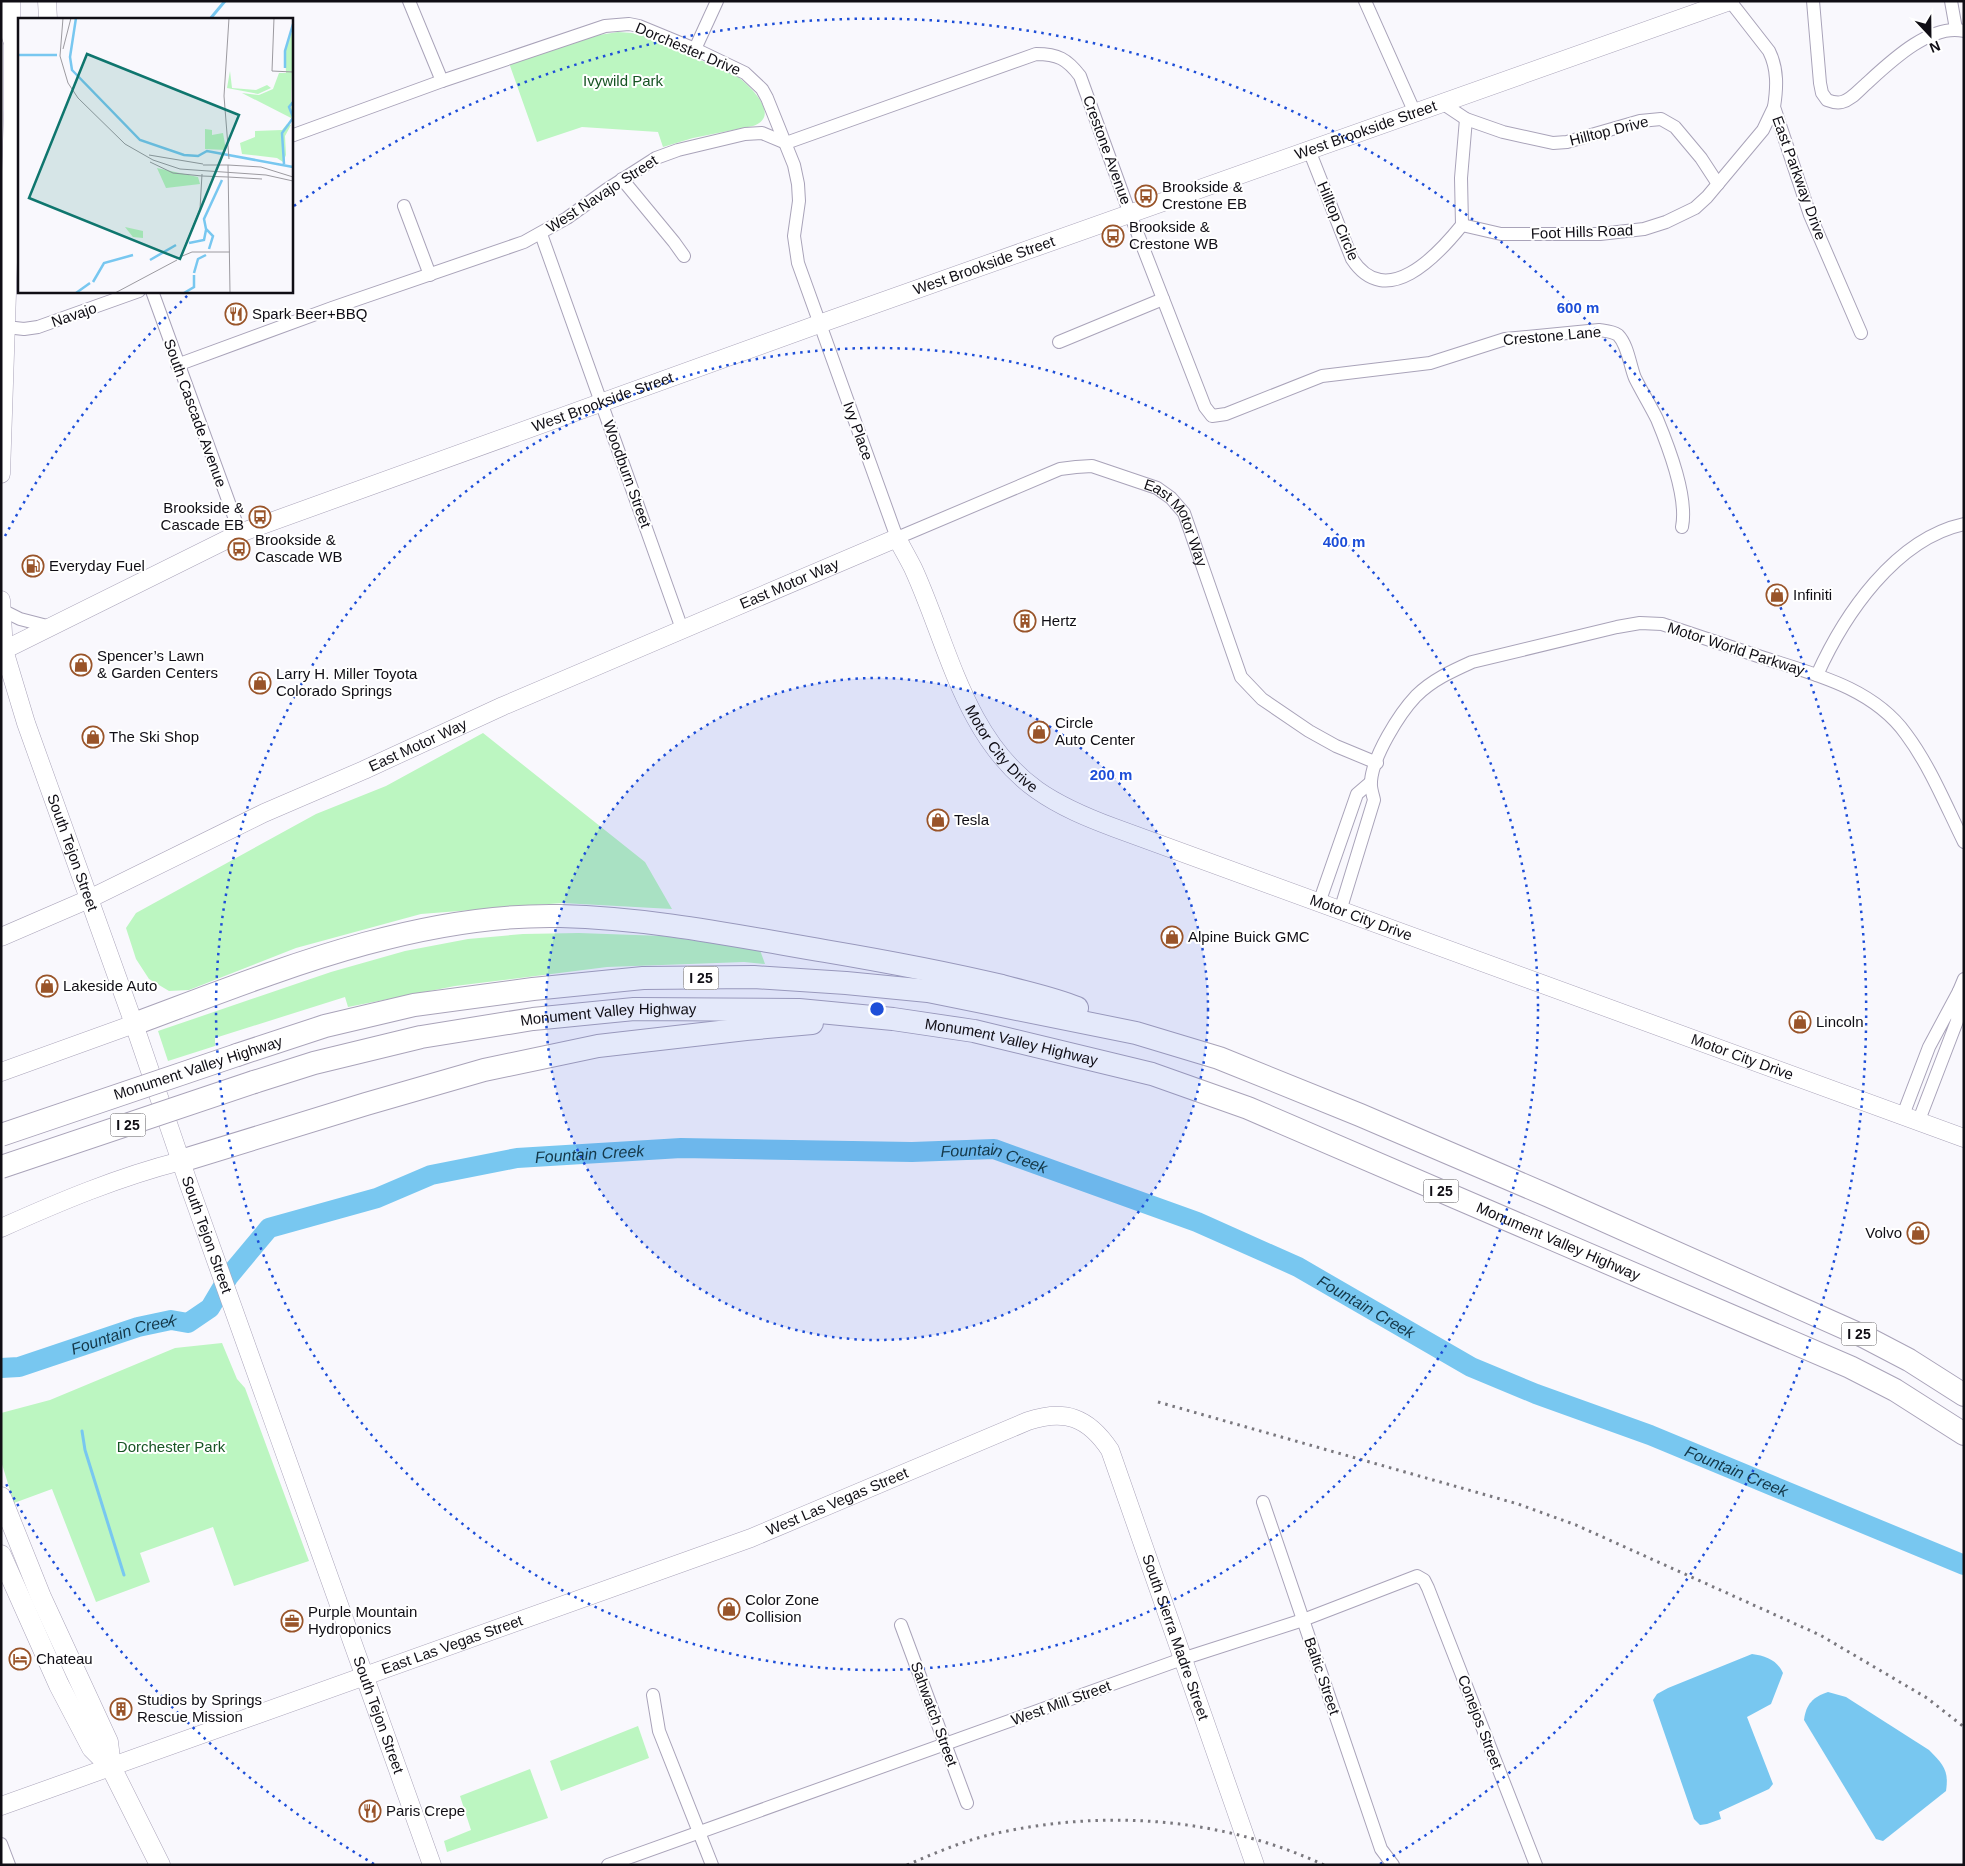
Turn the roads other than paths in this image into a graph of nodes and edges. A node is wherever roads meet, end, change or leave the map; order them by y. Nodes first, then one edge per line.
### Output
1 (47, 1) edge
2 (409, 1) edge
3 (717, 1) edge
4 (1364, 1) edge
5 (1730, 1) edge
6 (1812, 1) edge
7 (1951, 1) edge
8 (48, 18) edge
9 (1960, 30) edge
10 (10, 31) edge
11 (695, 49) junction
12 (442, 81) junction
13 (18, 82) edge
14 (13, 100) junction
15 (1442, 103) junction
16 (1774, 107) junction
17 (1414, 113) junction
18 (1466, 119) junction
19 (292, 136) edge
20 (786, 143) junction
21 (1309, 150) junction
22 (622, 179) junction
23 (1718, 184) junction
24 (404, 206) dead end
25 (1130, 214) junction
26 (1462, 225) junction
27 (540, 234) junction
28 (684, 256) dead end
29 (430, 275) junction
30 (136, 292) edge
31 (152, 292) edge
32 (1163, 299) junction
33 (820, 324) junction
34 (6, 327) junction
35 (1861, 334) dead end
36 (1059, 342) dead end
37 (177, 365) junction
38 (602, 403) junction
39 (1212, 416) joint
40 (2, 458) edge
41 (1, 474) edge
42 (1683, 522) dead end
43 (1964, 524) edge
44 (240, 534) junction
45 (897, 538) junction
46 (2, 605) edge
47 (51, 627) junction
48 (682, 629) junction
49 (3, 650) edge
50 (1817, 675) junction
51 (1377, 763) junction
52 (1371, 782) junction
53 (1964, 842) edge
54 (89, 899) junction
55 (1319, 903) junction
56 (1340, 911) junction
57 (1, 936) edge
58 (1964, 979) edge
59 (893, 1019) junction
60 (134, 1024) junction
61 (1169, 1042) junction
62 (1, 1072) edge
63 (1911, 1117) junction
64 (1, 1134) edge
65 (1964, 1138) edge
66 (180, 1162) junction
67 (1, 1167) edge
68 (1, 1228) edge
69 (1964, 1394) edge
70 (1080, 1421) joint
71 (1964, 1434) edge
72 (1, 1497) edge
73 (1264, 1502) dead end
74 (1, 1555) edge
75 (1424, 1580) joint
76 (592, 1594) joint
77 (1303, 1620) junction
78 (901, 1625) dead end
79 (1182, 1659) junction
80 (364, 1676) junction
81 (653, 1695) dead end
82 (945, 1745) junction
83 (111, 1767) junction
84 (967, 1802) dead end
85 (1, 1806) edge
86 (698, 1832) junction
87 (1, 1844) edge
88 (8, 1865) edge
89 (160, 1865) edge
90 (432, 1865) edge
91 (608, 1865) edge
92 (712, 1865) edge
93 (1255, 1865) edge
94 (1394, 1865) edge
95 (1536, 1865) edge

1 - 8 street
2 - 12 street
3 - 11 street
4 - 17 street
5 - 15 street, West Brookside Street
5 - 16 street, East Parkway Drive
6 - 9 street
7 - 9 street
10 - 14 street
11 - 12 street, Dorchester Drive
11 - 20 street, Dorchester Drive
12 - 19 street, Dorchester Drive
13 - 14 street
14 - 34 street
15 - 17 street, West Brookside Street
15 - 18 street, Hilltop Drive
16 - 23 street
16 - 35 street, East Parkway Drive
17 - 21 street, West Brookside Street
18 - 23 street, Hilltop Drive
18 - 26 street
20 - 22 street, West Navajo Street
20 - 25 street, Crestone Avenue
20 - 33 street, Dorchester Drive
21 - 25 street, West Brookside Street
21 - 26 street, Hilltop Circle
22 - 27 street, West Navajo Street
22 - 28 street
23 - 26 street, Foot Hills Road
24 - 29 street
25 - 32 street, Crestone Avenue
25 - 33 street, West Brookside Street
27 - 29 street, West Navajo Street
27 - 38 street, Woodburn Street
29 - 37 street, West Navajo Street
30 - 34 street, Navajo
31 - 37 street, South Cascade Avenue
32 - 36 street
32 - 39 street, Crestone Avenue
33 - 38 street, West Brookside Street
33 - 45 street, Ivy Place
34 - 40 street
37 - 44 street, South Cascade Avenue
38 - 44 street, West Brookside Street
38 - 48 street, Woodburn Street
39 - 42 street, Crestone Lane
40 - 41 street
43 - 50 street
44 - 47 street, West Brookside Street
45 - 48 street, East Motor Way
45 - 51 street, East Motor Way
45 - 55 street, Motor City Drive
46 - 47 street
46 - 49 street, South Tejon Street
47 - 49 street, West Brookside Street
48 - 54 street, East Motor Way
49 - 54 street, South Tejon Street
50 - 51 street, Motor World Parkway
50 - 53 street, Motor World Parkway
51 - 52 street, Motor World Parkway
52 - 55 street, Motor World Parkway
52 - 56 street, Motor World Parkway
54 - 57 street, East Motor Way
54 - 60 street, South Tejon Street
55 - 56 street, Motor City Drive
56 - 63 street, Motor City Drive
58 - 63 street
59 - 66 highway
59 - 67 highway, Monument Valley Highway / I 25, bridge
59 - 71 highway, Monument Valley Highway / I 25
60 - 61 highway
60 - 62 street
60 - 66 street, South Tejon Street
61 - 64 highway, Monument Valley Highway / I 25, bridge
61 - 69 highway, Monument Valley Highway / I 25
63 - 65 street, Motor City Drive
66 - 68 street
66 - 80 street, South Tejon Street
70 - 76 street, West Las Vegas Street
70 - 79 street, South Sierra Madre Street
72 - 83 main road
73 - 77 street, Baltic Street
74 - 83 main road
75 - 77 street, West Mill Street
75 - 95 street, Conejos Street
76 - 80 street, East Las Vegas Street
77 - 79 street, West Mill Street
77 - 94 street, Baltic Street
78 - 82 street, Sahwatch Street
79 - 82 street, West Mill Street
79 - 93 street, South Sierra Madre Street
80 - 83 street, East Las Vegas Street
80 - 90 street, South Tejon Street
81 - 86 street
82 - 84 street, Sahwatch Street
82 - 86 street, West Mill Street
83 - 85 street, East Las Vegas Street
83 - 89 main road
86 - 91 street, West Mill Street
86 - 92 street
87 - 88 street

